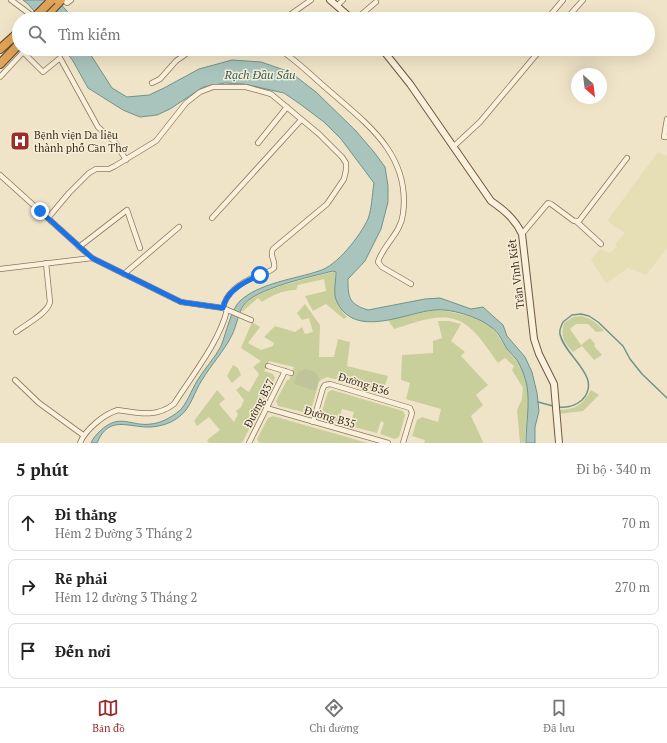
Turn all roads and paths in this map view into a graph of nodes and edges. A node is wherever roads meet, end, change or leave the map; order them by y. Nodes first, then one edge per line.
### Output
1 (11, 0) edge
2 (52, 0) edge
3 (311, 0) edge
4 (330, 0) edge
5 (343, 0) edge
6 (563, 0) edge
7 (583, 0) edge
8 (66, 1) edge
9 (376, 2) dead end
10 (337, 6) junction
11 (26, 12) edge
12 (38, 12) edge
13 (52, 12) edge
14 (294, 12) edge
15 (344, 12) edge
16 (364, 12) edge
17 (553, 12) edge
18 (572, 12) edge
19 (12, 34) edge
20 (12, 38) edge
21 (0, 45) edge
22 (0, 49) edge
23 (12, 51) edge
24 (19, 56) edge
25 (30, 56) edge
26 (183, 56) edge
27 (287, 56) edge
28 (388, 56) edge
29 (535, 56) edge
30 (0, 64) edge
31 (0, 77) edge
32 (152, 83) dead end
33 (287, 107) junction
34 (667, 119) edge
35 (301, 120) junction
36 (667, 137) edge
37 (258, 143) dead end
38 (453, 147) junction
39 (627, 158) dead end
40 (126, 160) junction
41 (0, 175) edge
42 (48, 218) junction
43 (212, 218) dead end
44 (576, 221) junction
45 (179, 227) dead end
46 (522, 234) junction
47 (600, 244) dead end
48 (80, 247) junction
49 (140, 248) dead end
50 (92, 258) junction
51 (46, 264) junction
52 (0, 269) edge
53 (124, 274) junction
54 (411, 284) dead end
55 (226, 310) junction
56 (251, 320) dead end
57 (16, 332) dead end
58 (268, 366) dead end
59 (285, 371) junction
60 (291, 373) dead end
61 (15, 380) dead end
62 (266, 408) junction
63 (313, 422) junction
64 (83, 435) junction
65 (80, 443) edge
66 (248, 443) edge
67 (388, 443) edge
68 (403, 443) edge
69 (558, 443) edge

1 - 11 street
2 - 12 highway, bridge
3 - 14 street
4 - 10 street
5 - 10 street
6 - 17 street
7 - 18 street
8 - 13 highway
9 - 16 street
10 - 15 street
19 - 21 street
20 - 22 highway
23 - 30 highway
24 - 31 street
25 - 40 street
26 - 32 street
27 - 54 street
28 - 38 street, Trần Vĩnh Kiết
29 - 38 street
33 - 35 street
33 - 37 street
33 - 40 street
34 - 36 street
35 - 43 street
35 - 55 street
38 - 46 street, Trần Vĩnh Kiết
39 - 44 street
40 - 42 street
41 - 42 street
42 - 48 street
44 - 46 street
44 - 47 street
45 - 53 street
46 - 69 street, Trần Vĩnh Kiết
48 - 49 street
48 - 50 street
50 - 51 street
50 - 53 street
51 - 52 street
51 - 57 street
53 - 55 street
55 - 56 street
55 - 64 street
58 - 59 street
59 - 60 street
59 - 62 street, Đường B37
61 - 64 street
62 - 63 street, Đường B35
62 - 66 street, Đường B37
63 - 67 street, Đường B35
63 - 68 street, Đường B36
64 - 65 street

